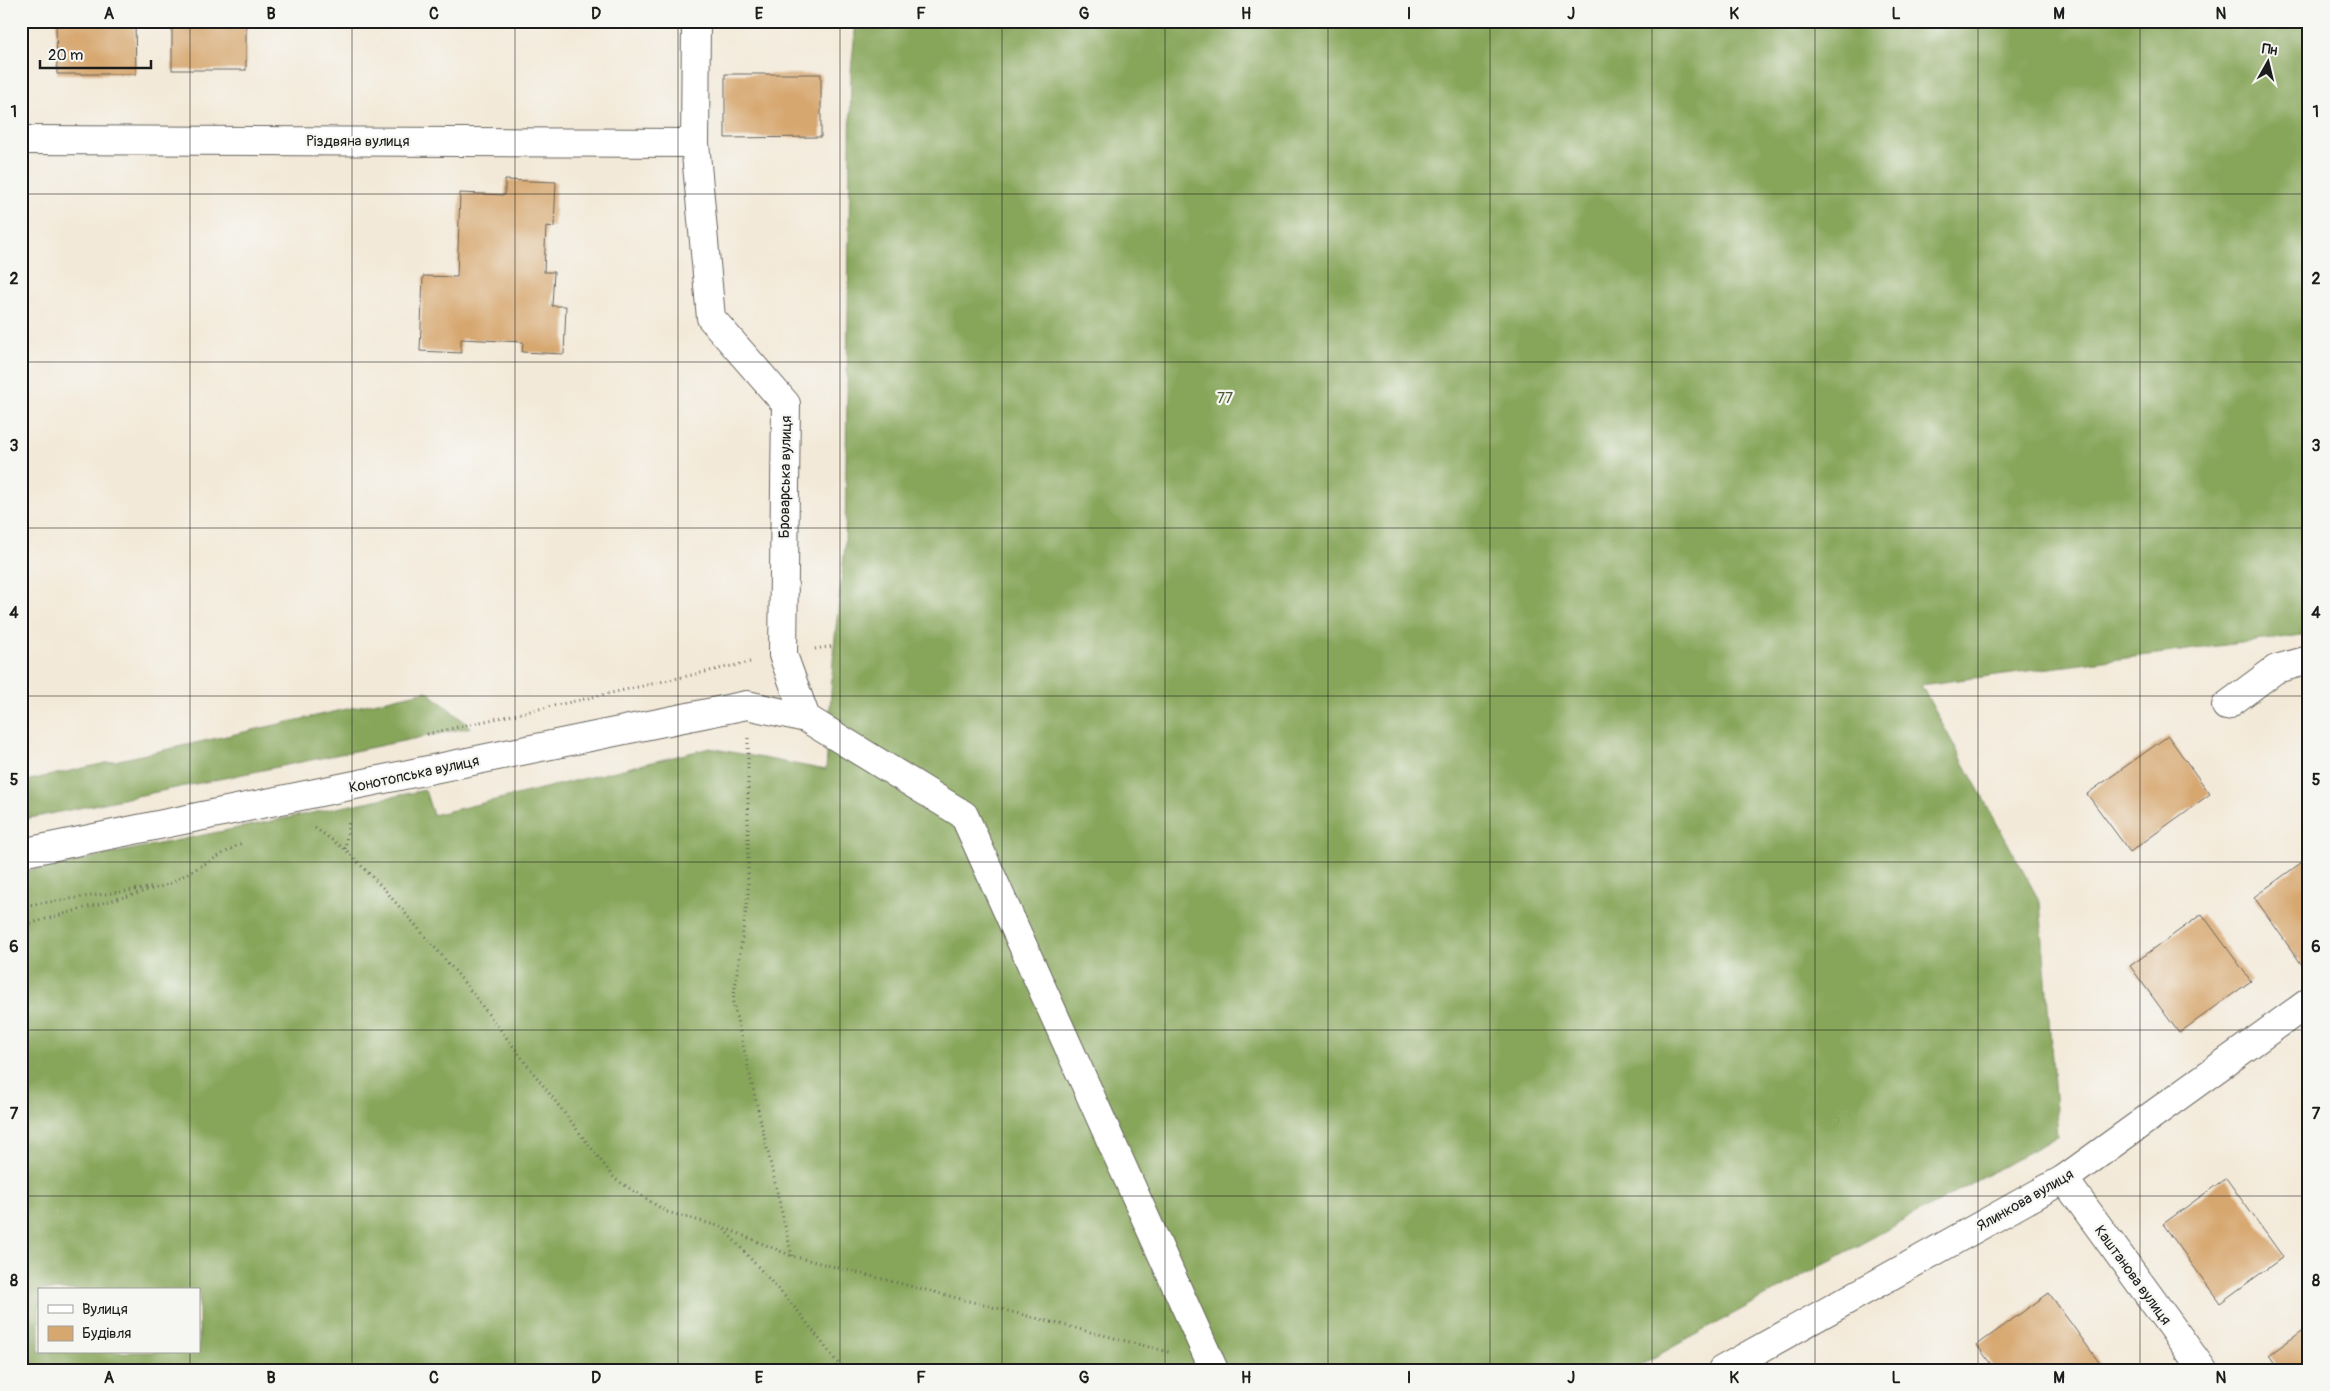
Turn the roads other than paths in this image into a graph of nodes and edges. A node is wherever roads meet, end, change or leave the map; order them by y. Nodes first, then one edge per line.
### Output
1 (696, 21) edge
2 (21, 140) edge
3 (695, 143) junction
4 (2309, 660) edge
5 (2226, 706) dead end
6 (806, 718) junction
7 (21, 853) edge
8 (2309, 1002) edge
9 (2064, 1179) junction
10 (1212, 1366) edge
11 (1722, 1370) edge
12 (2202, 1370) edge

1 - 3 street, Броварська вулиця
2 - 3 street, Різдвяна вулиця
3 - 6 street, Броварська вулиця
4 - 5 street
6 - 7 street, Конотопська вулиця
6 - 10 street, Конотопська вулиця
8 - 9 street, Ялинкова вулиця
9 - 11 street, Ялинкова вулиця
9 - 12 street, Каштанова вулиця

